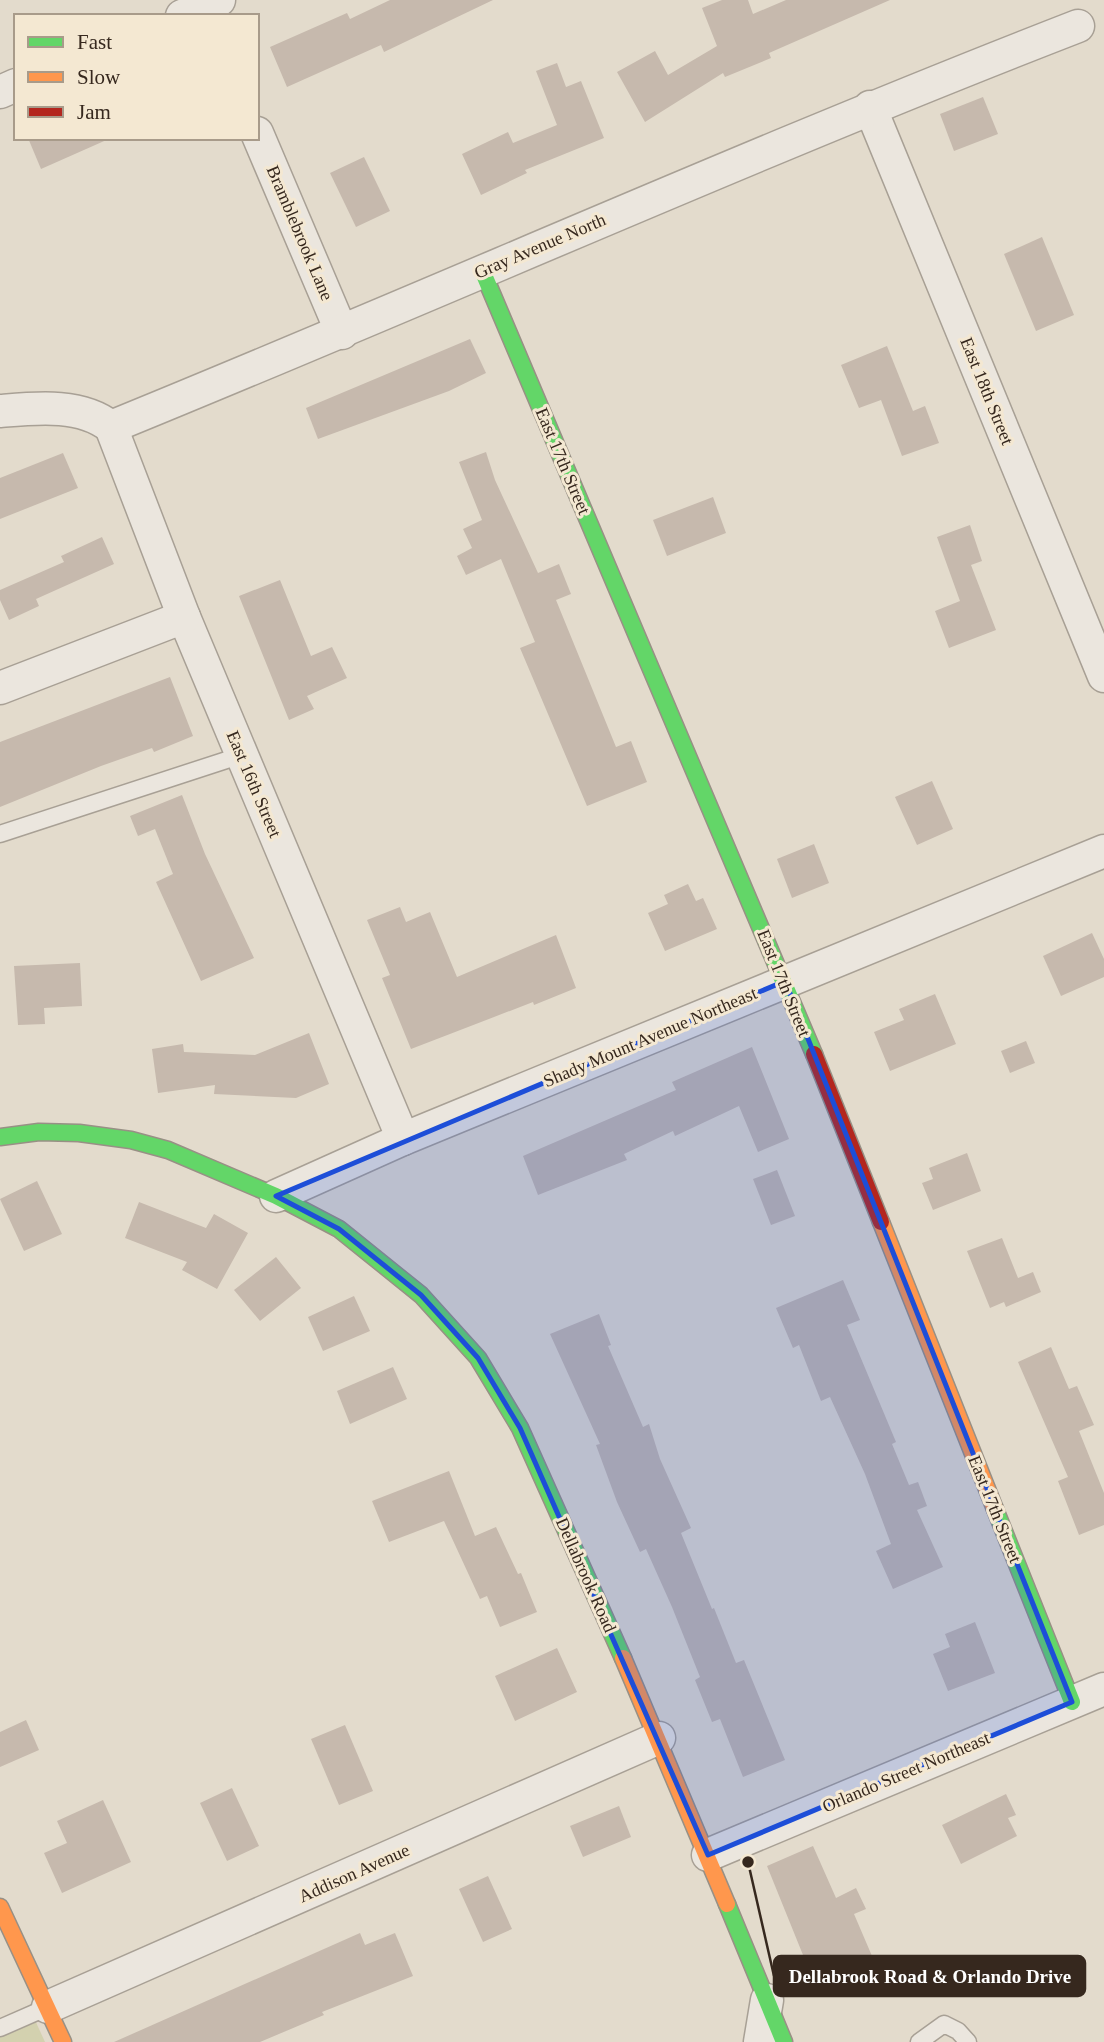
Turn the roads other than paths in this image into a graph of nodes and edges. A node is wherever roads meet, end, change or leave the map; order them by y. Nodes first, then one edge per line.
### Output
1 (1078, 26) dead end
2 (870, 107) junction
3 (259, 138) edge
4 (482, 270) junction
5 (342, 333) junction
6 (0, 411) edge
7 (111, 426) junction
8 (184, 617) junction
9 (1104, 676) edge
10 (0, 688) edge
11 (242, 755) junction
12 (0, 834) edge
13 (1104, 851) edge
14 (785, 981) junction
15 (0, 1137) edge
16 (403, 1139) junction
17 (276, 1196) junction
18 (1104, 1689) edge
19 (1072, 1702) junction
20 (659, 1738) junction
21 (708, 1855) junction
22 (0, 1907) edge
23 (767, 2000) junction
24 (48, 2007) junction
25 (0, 2028) edge
26 (64, 2042) edge
27 (760, 2042) edge
28 (784, 2042) edge
29 (919, 2042) edge
30 (968, 2042) edge

1 - 2 street, Gray Avenue North
2 - 4 street, Gray Avenue North
2 - 9 street, East 18th Street
3 - 5 street, Bramblebrook Lane
4 - 5 street, Gray Avenue North
4 - 14 street, East 17th Street
5 - 7 street, Gray Avenue North
6 - 7 street
7 - 8 street, East 16th Street
8 - 10 street
8 - 11 street, East 16th Street
11 - 12 lane
11 - 16 street, East 16th Street
13 - 14 street, Shady Mount Avenue Northeast
14 - 16 street, Shady Mount Avenue Northeast
14 - 19 street, East 17th Street
15 - 17 street, Dellabrook Road
16 - 17 street, Shady Mount Avenue Northeast
17 - 20 street, Dellabrook Road
18 - 19 street, Orlando Street Northeast
19 - 21 street, Orlando Street Northeast
20 - 21 street, Dellabrook Road
20 - 24 street, Addison Avenue
21 - 23 street, Dellabrook Road
22 - 24 street
23 - 27 street
23 - 28 street, Dellabrook Road
24 - 25 lane
24 - 26 street
29 - 30 lane

